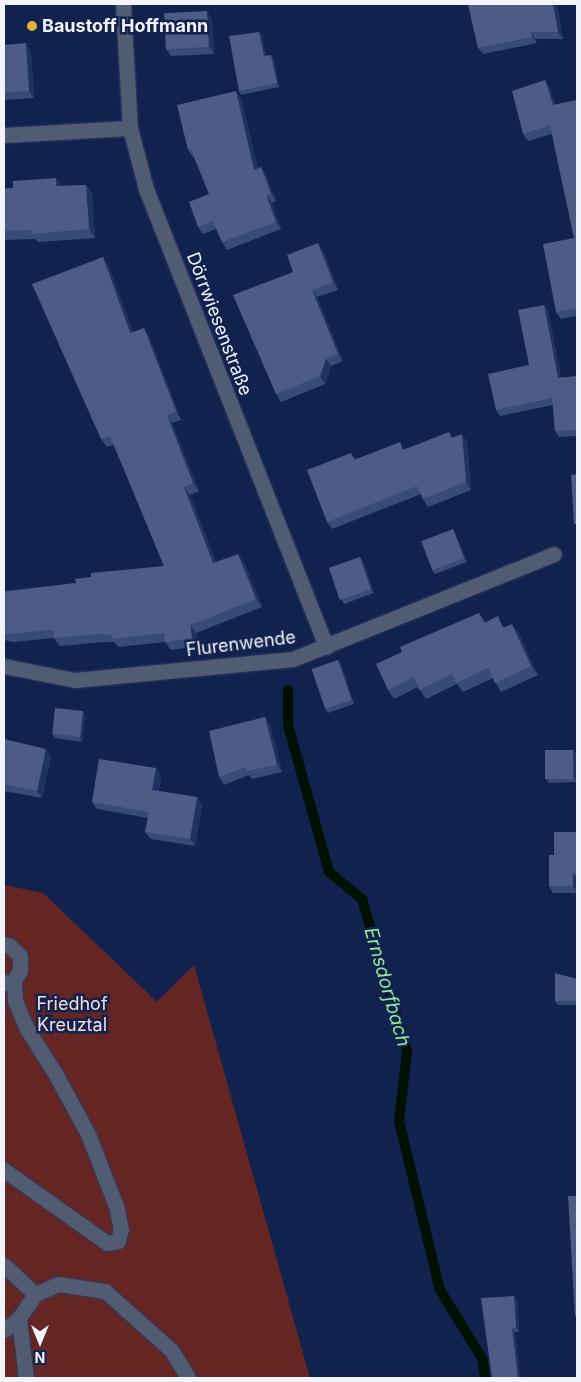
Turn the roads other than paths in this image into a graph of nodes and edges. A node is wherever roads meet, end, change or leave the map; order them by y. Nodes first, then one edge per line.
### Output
1 (123, 4) edge
2 (130, 128) junction
3 (4, 135) edge
4 (554, 554) dead end
5 (326, 647) junction
6 (4, 666) edge
7 (4, 944) edge
8 (9, 982) edge
9 (4, 1170) edge
10 (4, 1265) edge
11 (35, 1294) junction
12 (19, 1318) junction
13 (4, 1330) edge
14 (26, 1378) edge
15 (188, 1378) edge

1 - 2 street, Dörrwiesenstraße
2 - 3 street
2 - 5 street, Dörrwiesenstraße
4 - 5 street, Flurenwende
5 - 6 street, Flurenwende
7 - 8 street
8 - 9 street
10 - 11 street
11 - 12 street
11 - 15 street
12 - 13 street
12 - 14 street

